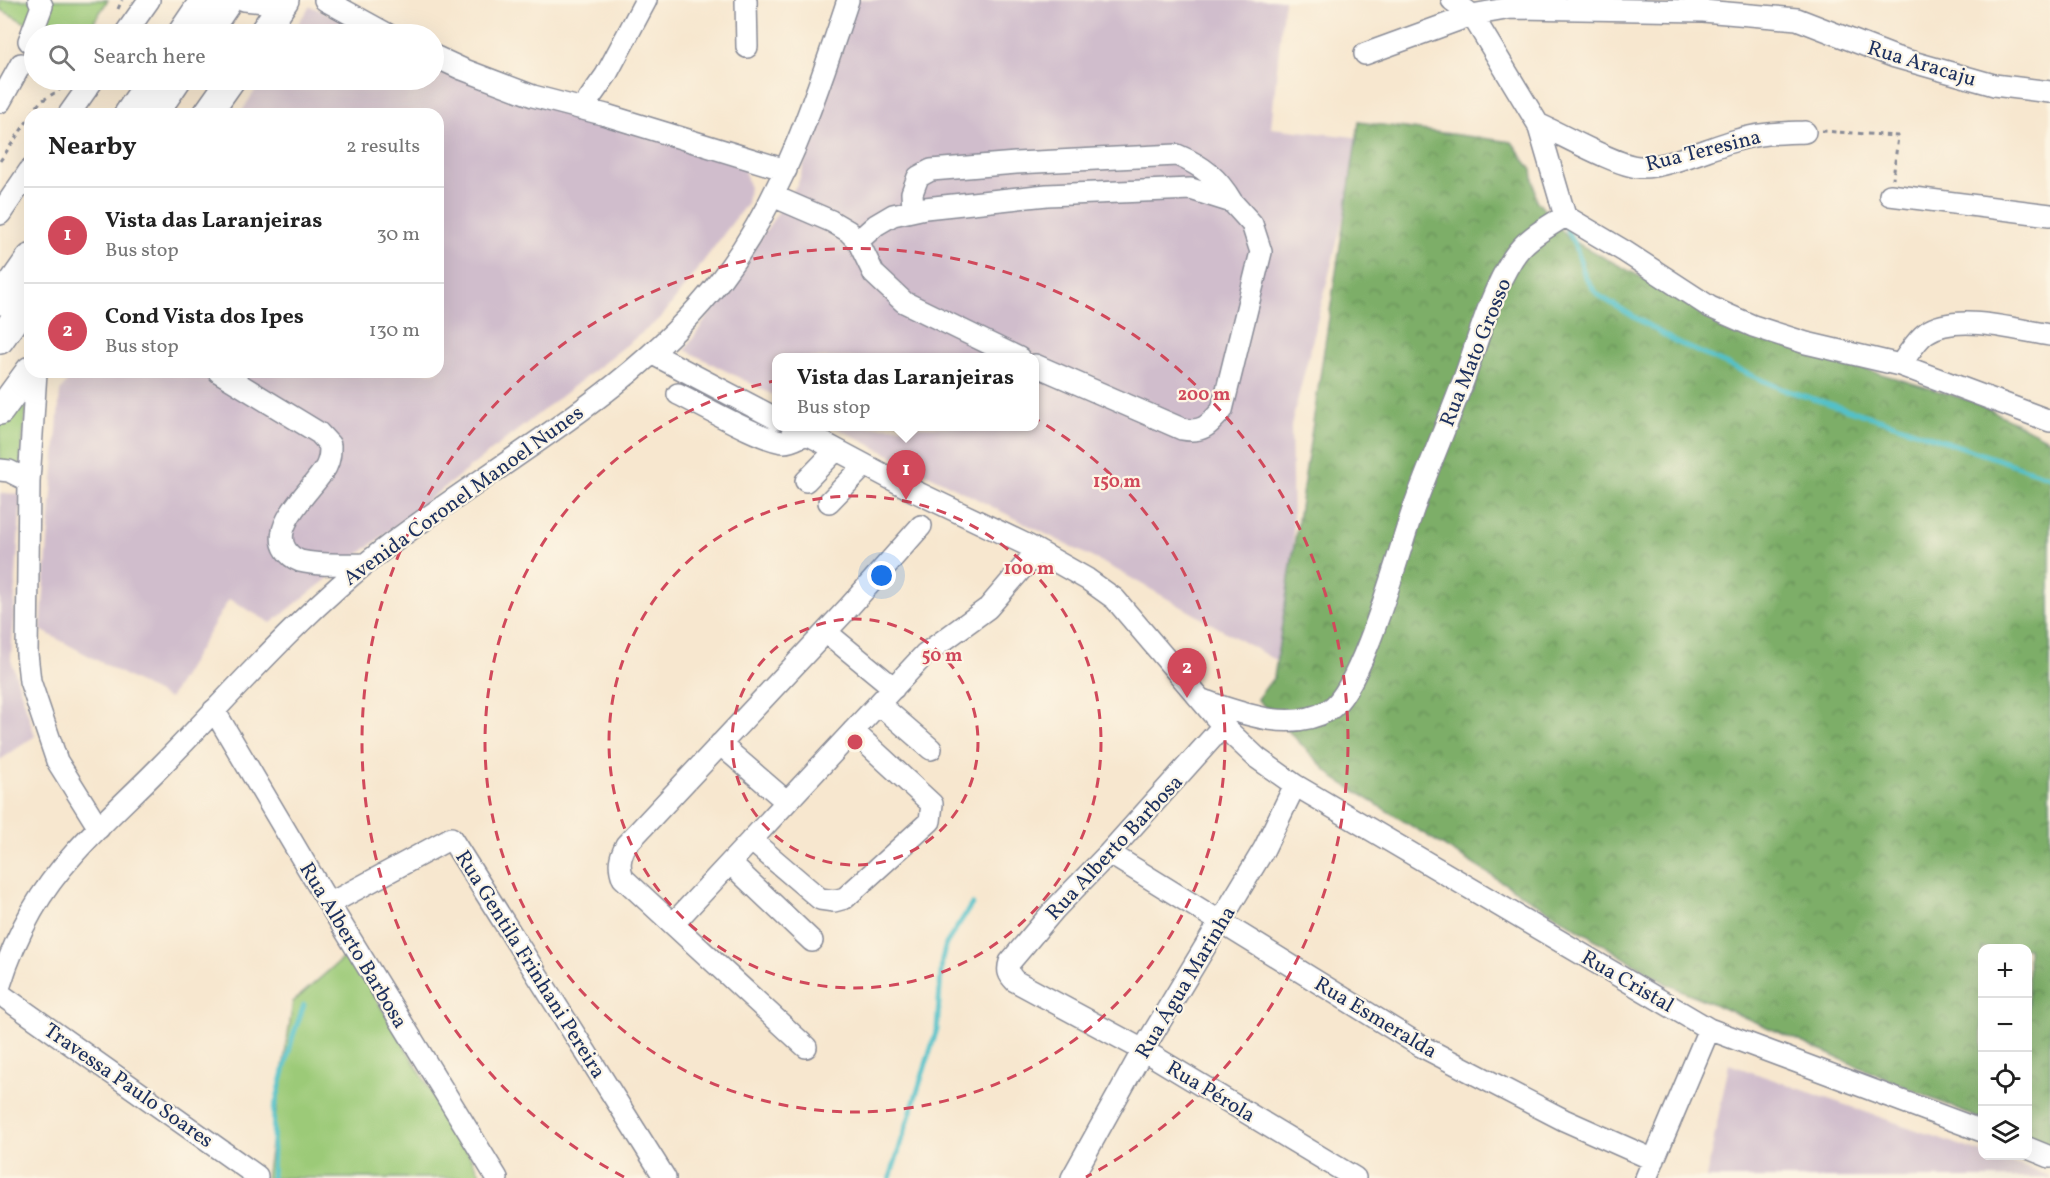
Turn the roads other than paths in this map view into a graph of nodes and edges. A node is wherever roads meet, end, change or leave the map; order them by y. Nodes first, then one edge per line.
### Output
1 (39, 0) edge
2 (133, 0) edge
3 (149, 0) edge
4 (204, 0) edge
5 (229, 0) edge
6 (244, 0) edge
7 (325, 0) edge
8 (646, 0) edge
9 (746, 0) edge
10 (848, 0) edge
11 (1452, 0) edge
12 (1778, 0) edge
13 (284, 2) edge
14 (1709, 5) edge
15 (1472, 15) junction
16 (1797, 19) junction
17 (36, 24) edge
18 (130, 24) edge
19 (132, 24) edge
20 (188, 24) edge
21 (213, 24) edge
22 (269, 24) edge
23 (369, 24) edge
24 (747, 47) dead end
25 (1365, 54) dead end
26 (444, 61) edge
27 (21, 64) dead end
28 (86, 90) edge
29 (144, 90) edge
30 (170, 90) edge
31 (224, 90) edge
32 (2050, 92) edge
33 (0, 102) edge
34 (73, 108) edge
35 (132, 108) edge
36 (158, 108) edge
37 (211, 108) edge
38 (582, 109) junction
39 (1538, 124) junction
40 (1805, 132) road end
41 (786, 170) junction
42 (24, 179) edge
43 (1890, 195) road end
44 (773, 196) junction
45 (1232, 202) junction
46 (914, 210) junction
47 (0, 214) edge
48 (2050, 215) edge
49 (1565, 216) junction
50 (858, 241) junction
51 (24, 267) edge
52 (0, 301) edge
53 (24, 306) edge
54 (2050, 335) edge
55 (0, 340) edge
56 (1011, 353) edge
57 (652, 354) junction
58 (1900, 365) junction
59 (1039, 367) edge
60 (24, 378) edge
61 (36, 378) edge
62 (229, 378) edge
63 (678, 394) dead end
64 (0, 411) edge
65 (772, 416) edge
66 (2050, 421) edge
67 (798, 431) edge
68 (801, 431) edge
69 (836, 450) junction
70 (865, 465) junction
71 (0, 470) edge
72 (29, 481) junction
73 (806, 481) dead end
74 (829, 502) dead end
75 (921, 526) dead end
76 (1037, 551) junction
77 (365, 564) junction
78 (826, 632) junction
79 (894, 688) junction
80 (1201, 700) junction
81 (879, 704) junction
82 (214, 710) junction
83 (1223, 726) junction
84 (853, 731) junction
85 (720, 744) junction
86 (931, 749) dead end
87 (1295, 785) junction
88 (787, 802) junction
89 (99, 828) junction
90 (752, 840) junction
91 (1109, 853) junction
92 (730, 863) junction
93 (329, 904) junction
94 (1222, 921) junction
95 (673, 924) junction
96 (812, 941) dead end
97 (1008, 969) joint
98 (0, 985) edge
99 (0, 994) edge
100 (1709, 1029) junction
101 (806, 1047) dead end
102 (1143, 1050) junction
103 (1978, 1129) edge
104 (2032, 1149) edge
105 (2050, 1156) edge
106 (1650, 1169) edge
107 (257, 1177) edge
108 (497, 1178) edge
109 (665, 1178) edge
110 (1072, 1178) edge
111 (1355, 1178) edge

1 - 17 street
2 - 18 street
3 - 19 street
4 - 20 main road
5 - 21 main road
6 - 13 street
7 - 23 street
8 - 38 street
9 - 24 street
10 - 41 street, Avenida Coronel Manoel Nunes
11 - 15 street
12 - 16 street
13 - 22 main road
14 - 15 street
14 - 16 street
15 - 25 street
15 - 39 street
16 - 32 street, Rua Aracaju
26 - 38 street
27 - 33 street
28 - 34 street
29 - 35 main road
30 - 36 main road
31 - 37 main road
38 - 41 street
39 - 40 street, Rua Teresina
39 - 49 street
41 - 44 street, Avenida Coronel Manoel Nunes
42 - 47 street
43 - 48 street
44 - 50 street
44 - 57 street, Avenida Coronel Manoel Nunes
45 - 46 street
45 - 46 street
45 - 59 street
46 - 50 street
49 - 58 street
49 - 80 street, Rua Mato Grosso
50 - 56 street
51 - 52 main road
53 - 55 main road
54 - 58 street
57 - 65 street
57 - 77 street, Avenida Coronel Manoel Nunes
58 - 66 street
60 - 64 main road
61 - 72 street
62 - 77 street
63 - 67 street
68 - 69 street, Rua Cristal
69 - 70 street, Rua Cristal
69 - 73 street
70 - 74 street
70 - 76 street, Rua Cristal
71 - 72 street
72 - 89 street
75 - 78 street
76 - 79 street
76 - 80 street, Rua Cristal
77 - 82 street, Avenida Coronel Manoel Nunes
78 - 79 street
78 - 85 street
79 - 81 street
80 - 83 street, Rua Cristal
81 - 84 street
81 - 86 street
82 - 89 street, Avenida Coronel Manoel Nunes
82 - 93 street, Rua Alberto Barbosa
83 - 87 street, Rua Cristal
83 - 91 street, Rua Alberto Barbosa
84 - 88 street
84 - 90 street
85 - 88 street
85 - 95 street
87 - 94 street, Rua Água Marinha
87 - 100 street, Rua Cristal
88 - 90 street
89 - 98 street, Avenida Coronel Manoel Nunes
90 - 92 street
91 - 94 street, Rua Esmeralda
91 - 97 street, Rua Alberto Barbosa
92 - 95 street
92 - 96 street
93 - 108 street, Rua Alberto Barbosa
93 - 109 street, Rua Gentila Frinhani Pereira
94 - 102 street, Rua Água Marinha
94 - 106 street, Rua Esmeralda
95 - 101 street
97 - 102 street, Rua Pérola
99 - 107 street, Travessa Paulo Soares
100 - 103 street, Rua Cristal
100 - 106 street
102 - 110 street, Rua Água Marinha
102 - 111 street, Rua Pérola
104 - 105 street

